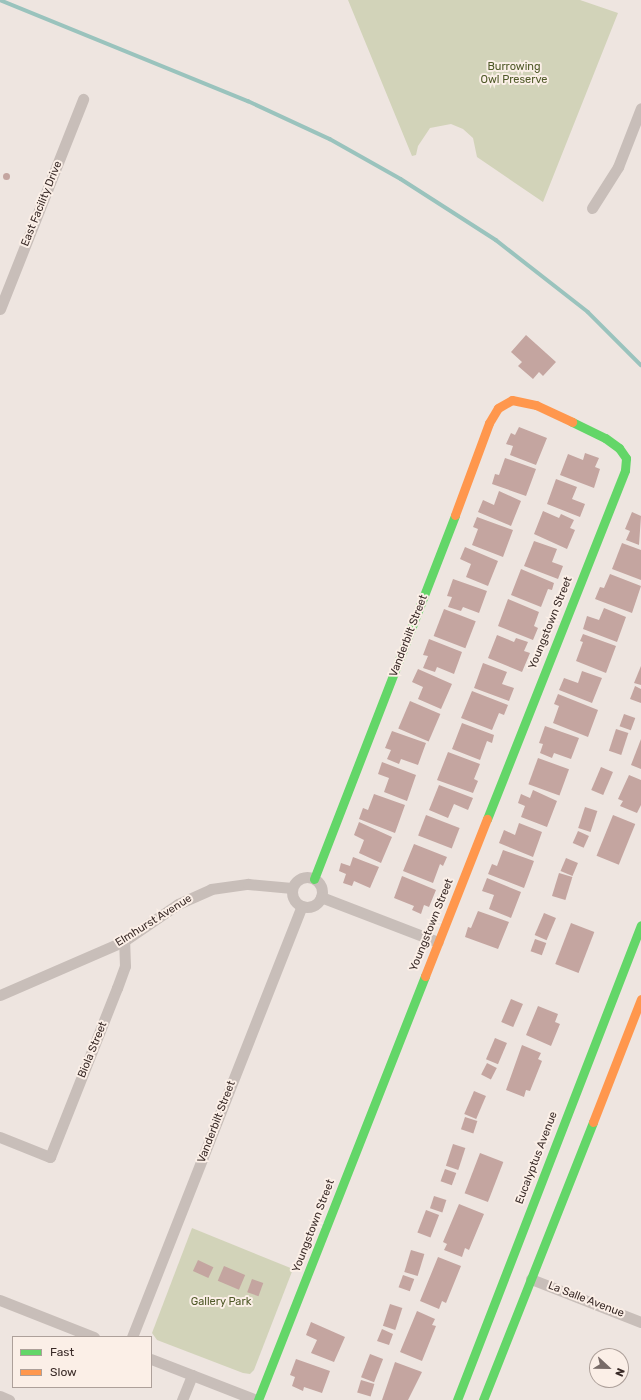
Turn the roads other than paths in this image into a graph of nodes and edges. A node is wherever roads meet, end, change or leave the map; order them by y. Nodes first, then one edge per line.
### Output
1 (83, 98) dead end
2 (641, 108) edge
3 (592, 208) dead end
4 (0, 309) edge
5 (512, 400) joint
6 (314, 879) junction
7 (292, 888) junction
8 (321, 897) junction
9 (302, 906) junction
10 (641, 925) edge
11 (124, 941) junction
12 (438, 942) junction
13 (0, 995) edge
14 (641, 999) edge
15 (0, 1137) edge
16 (531, 1279) junction
17 (0, 1300) edge
18 (641, 1322) edge
19 (91, 1336) edge
20 (132, 1336) edge
21 (152, 1360) edge
22 (192, 1375) junction
23 (0, 1396) edge
24 (9, 1400) edge
25 (182, 1400) edge
26 (257, 1400) edge
27 (457, 1400) edge
28 (483, 1400) edge

1 - 4 street, East Facility Drive
2 - 3 street
5 - 6 street, Vanderbilt Street
5 - 12 street, Youngstown Street
6 - 7 street
6 - 8 street
7 - 9 street
7 - 11 street, Elmhurst Avenue
8 - 9 street
8 - 12 street
9 - 20 street, Vanderbilt Street
10 - 27 street, Eucalyptus Avenue
11 - 13 street, Elmhurst Avenue
11 - 15 street, Biola Street
12 - 26 street, Youngstown Street
14 - 16 street
16 - 18 street, La Salle Avenue
16 - 28 street
17 - 19 street
21 - 22 street
22 - 25 street
22 - 26 street
23 - 24 street

